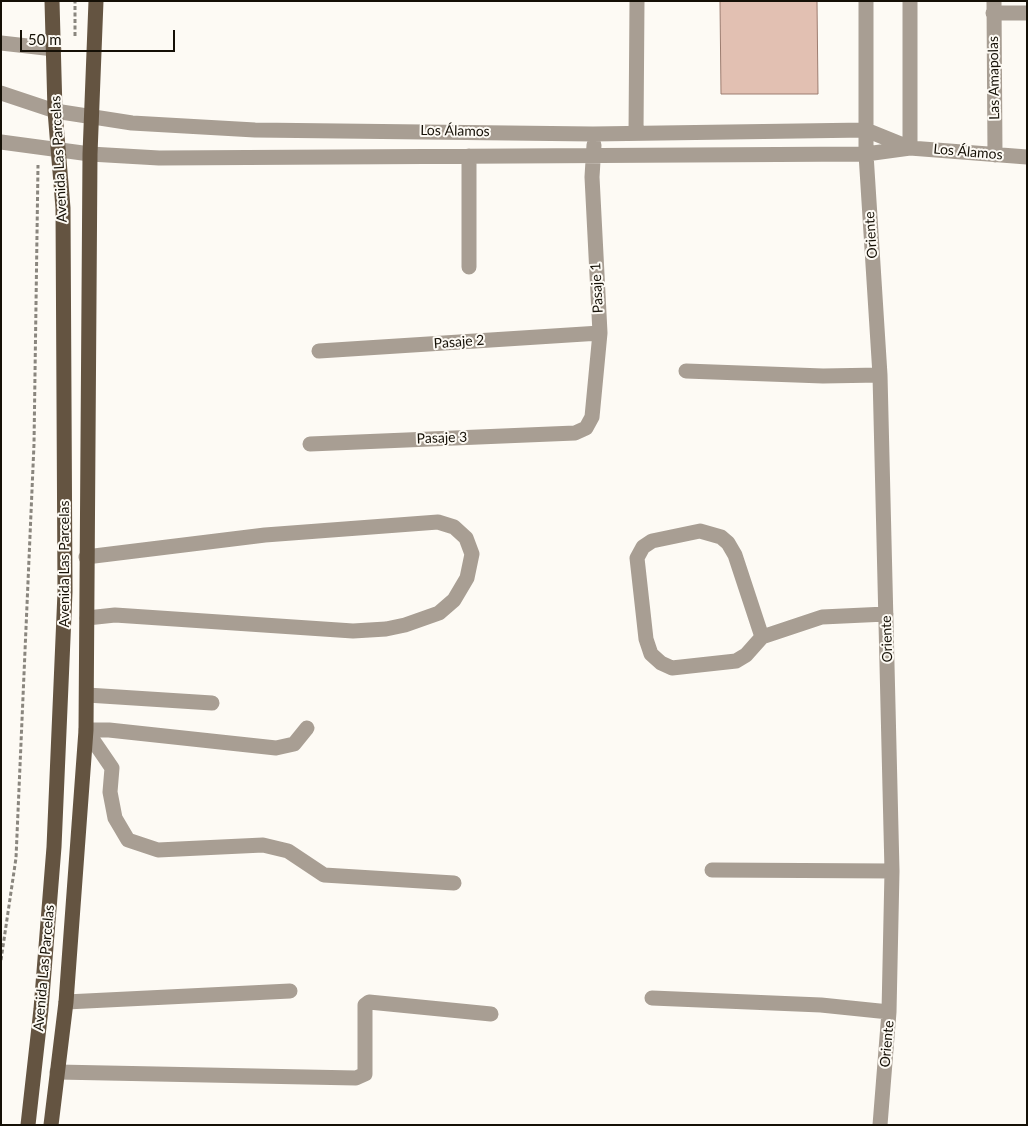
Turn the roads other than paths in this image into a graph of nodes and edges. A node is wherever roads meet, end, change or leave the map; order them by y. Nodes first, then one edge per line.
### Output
1 (52, 1) edge
2 (96, 1) edge
3 (637, 1) edge
4 (866, 1) edge
5 (910, 1) edge
6 (994, 7) edge
7 (1027, 13) edge
8 (1, 43) edge
9 (54, 49) junction
10 (1, 93) edge
11 (55, 111) junction
12 (91, 118) junction
13 (866, 130) junction
14 (636, 133) junction
15 (593, 134) junction
16 (1, 142) edge
17 (910, 148) junction
18 (58, 149) junction
19 (90, 154) junction
20 (866, 154) junction
21 (594, 155) junction
22 (995, 155) junction
23 (469, 156) junction
24 (1027, 157) edge
25 (469, 267) dead end
26 (600, 333) junction
27 (319, 351) dead end
28 (686, 371) dead end
29 (880, 375) junction
30 (575, 433) joint
31 (310, 444) dead end
32 (86, 557) junction
33 (886, 614) junction
34 (87, 618) junction
35 (762, 637) junction
36 (87, 695) junction
37 (212, 702) dead end
38 (307, 728) dead end
39 (86, 730) junction
40 (712, 870) dead end
41 (892, 871) junction
42 (454, 883) dead end
43 (290, 991) dead end
44 (652, 998) dead end
45 (66, 1002) junction
46 (889, 1012) junction
47 (491, 1014) dead end
48 (56, 1072) junction
49 (28, 1125) edge
50 (51, 1125) edge
51 (880, 1125) edge

1 - 9 main road, Avenida Las Parcelas
2 - 12 main road, Avenida Las Parcelas
3 - 14 street
4 - 13 street, Oriente
5 - 17 street
6 - 7 street
6 - 22 street, Las Amapolas
8 - 9 street
9 - 11 main road, Avenida Las Parcelas
10 - 11 street, Los Álamos
11 - 12 street, Los Álamos
11 - 18 main road, Avenida Las Parcelas
12 - 15 street, Los Álamos
12 - 19 main road, Avenida Las Parcelas
13 - 14 street, Los Álamos
13 - 17 street, Los Álamos
13 - 20 street, Oriente
14 - 15 street, Los Álamos
15 - 21 street, Pasaje 1
16 - 18 street, Los Álamos
17 - 20 street, Los Álamos
17 - 22 street, Los Álamos
18 - 19 street, Los Álamos
18 - 49 main road, Avenida Las Parcelas
19 - 23 street, Los Álamos
19 - 32 main road, Avenida Las Parcelas
20 - 21 street, Los Álamos
20 - 29 street, Oriente
21 - 23 street, Los Álamos
21 - 26 street, Pasaje 1
22 - 24 street, Los Álamos
23 - 25 street
26 - 27 street, Pasaje 2
26 - 30 street, Pasaje 1
28 - 29 street
29 - 33 street, Oriente
30 - 31 street, Pasaje 3
32 - 34 main road, Avenida Las Parcelas
32 - 34 street
33 - 35 street
33 - 41 street, Oriente
34 - 36 main road, Avenida Las Parcelas
35 - 35 street
36 - 37 street
36 - 39 main road, Avenida Las Parcelas
38 - 39 street
39 - 42 street
39 - 45 main road, Avenida Las Parcelas
40 - 41 street
41 - 46 street, Oriente
43 - 45 street
44 - 46 street
45 - 48 main road, Avenida Las Parcelas
46 - 51 street, Oriente
47 - 48 street
48 - 50 main road, Avenida Las Parcelas

